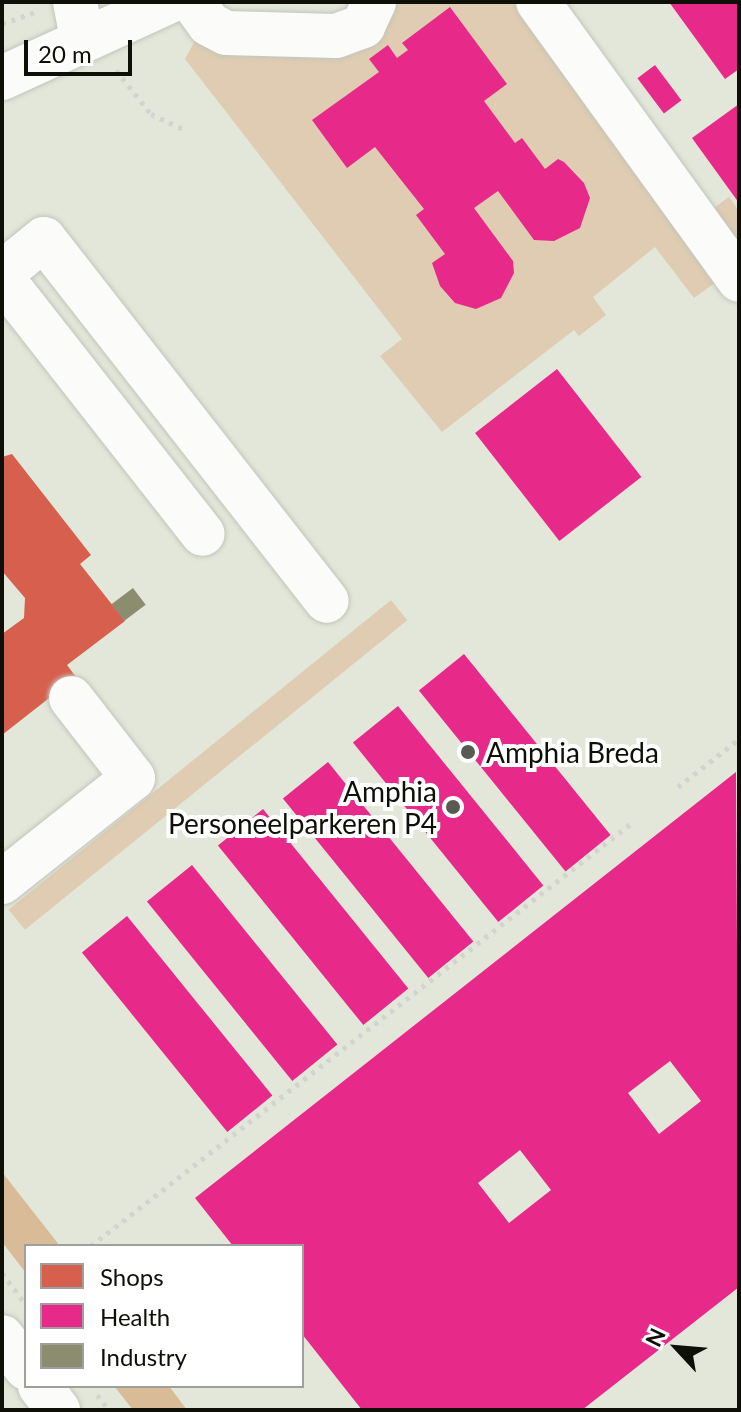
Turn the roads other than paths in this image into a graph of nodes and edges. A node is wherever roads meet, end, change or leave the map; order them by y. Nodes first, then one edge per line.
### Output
1 (168, 2) edge
2 (193, 2) edge
3 (374, 2) edge
4 (538, 2) edge
5 (77, 40) edge
6 (22, 79) edge
7 (2, 276) edge
8 (739, 280) edge
9 (203, 534) dead end
10 (327, 601) dead end
11 (71, 698) dead end
12 (2, 882) edge
13 (2, 1337) edge
14 (24, 1365) edge
15 (42, 1388) edge
16 (58, 1410) edge

1 - 5 street
2 - 3 street
4 - 8 street
5 - 6 street
7 - 9 street
7 - 10 street
11 - 12 street
13 - 14 street
15 - 16 street

